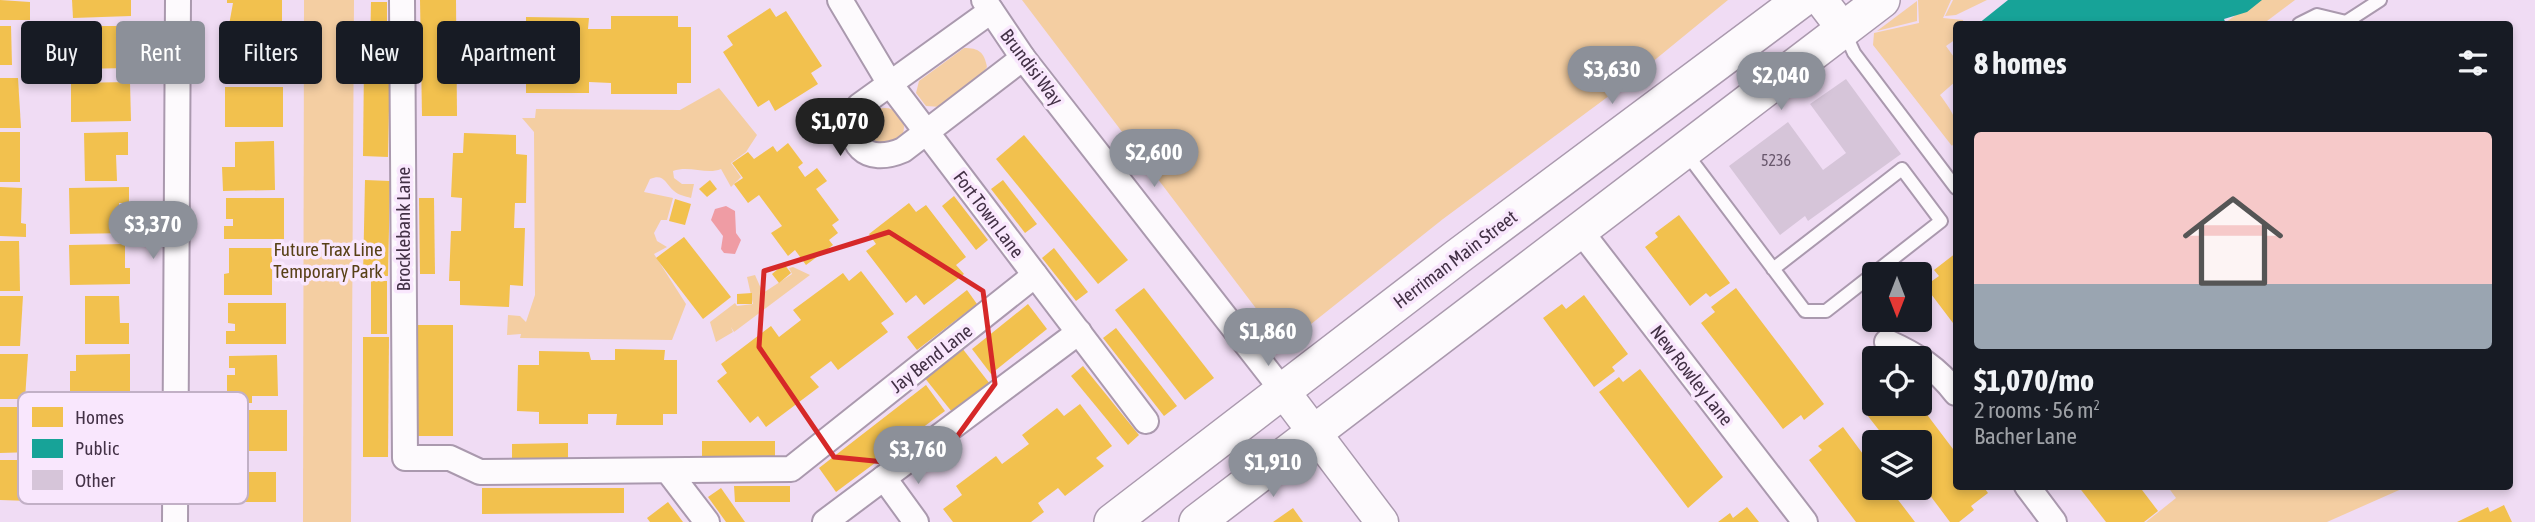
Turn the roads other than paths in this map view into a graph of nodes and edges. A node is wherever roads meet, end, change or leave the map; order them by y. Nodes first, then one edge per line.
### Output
1 (178, 0) edge
2 (402, 0) edge
3 (840, 0) edge
4 (1801, 0) edge
5 (1821, 0) edge
6 (1882, 0) edge
7 (2381, 0) edge
8 (987, 5) edge
9 (2305, 21) edge
10 (2338, 21) edge
11 (2348, 21) edge
12 (1844, 30) junction
13 (1023, 58) junction
14 (890, 84) junction
15 (926, 132) junction
16 (1684, 150) junction
17 (1953, 184) edge
18 (1579, 229) junction
19 (1773, 269) junction
20 (1035, 275) junction
21 (1079, 332) junction
22 (1887, 342) dead end
23 (1953, 389) edge
24 (1283, 391) junction
25 (176, 392) edge
26 (1146, 421) dead end
27 (1314, 432) junction
28 (405, 458) joint
29 (668, 471) junction
30 (884, 478) junction
31 (2030, 490) edge
32 (175, 504) edge
33 (175, 522) edge
34 (707, 522) edge
35 (825, 522) edge
36 (916, 522) edge
37 (1112, 522) edge
38 (1197, 522) edge
39 (1382, 522) edge
40 (1805, 522) edge
41 (2054, 522) edge

1 - 25 street
2 - 28 street, Brocklebank Lane
3 - 14 street, Fort Town Lane
4 - 24 main road, Herriman Main Street
5 - 12 street
6 - 12 main road
7 - 11 lane
8 - 13 street, Brundisi Way
8 - 14 street
9 - 10 lane
12 - 16 main road
12 - 17 lane
13 - 15 street
13 - 24 street, Brundisi Way
14 - 15 street, Fort Town Lane
14 - 15 street
15 - 20 street, Fort Town Lane
16 - 18 main road
16 - 19 lane
18 - 27 main road
18 - 40 street, New Rowley Lane
19 - 19 lane
20 - 21 street, Fort Town Lane
20 - 29 street, Jay Bend Lane
21 - 26 street, Fort Town Lane
21 - 30 street
22 - 23 street
24 - 27 street, Brundisi Way
24 - 37 main road, Herriman Main Street
27 - 38 main road
27 - 39 street, Brundisi Way
28 - 29 street, Jay Bend Lane
29 - 34 street
30 - 35 street
30 - 36 street
31 - 41 street
32 - 33 street

